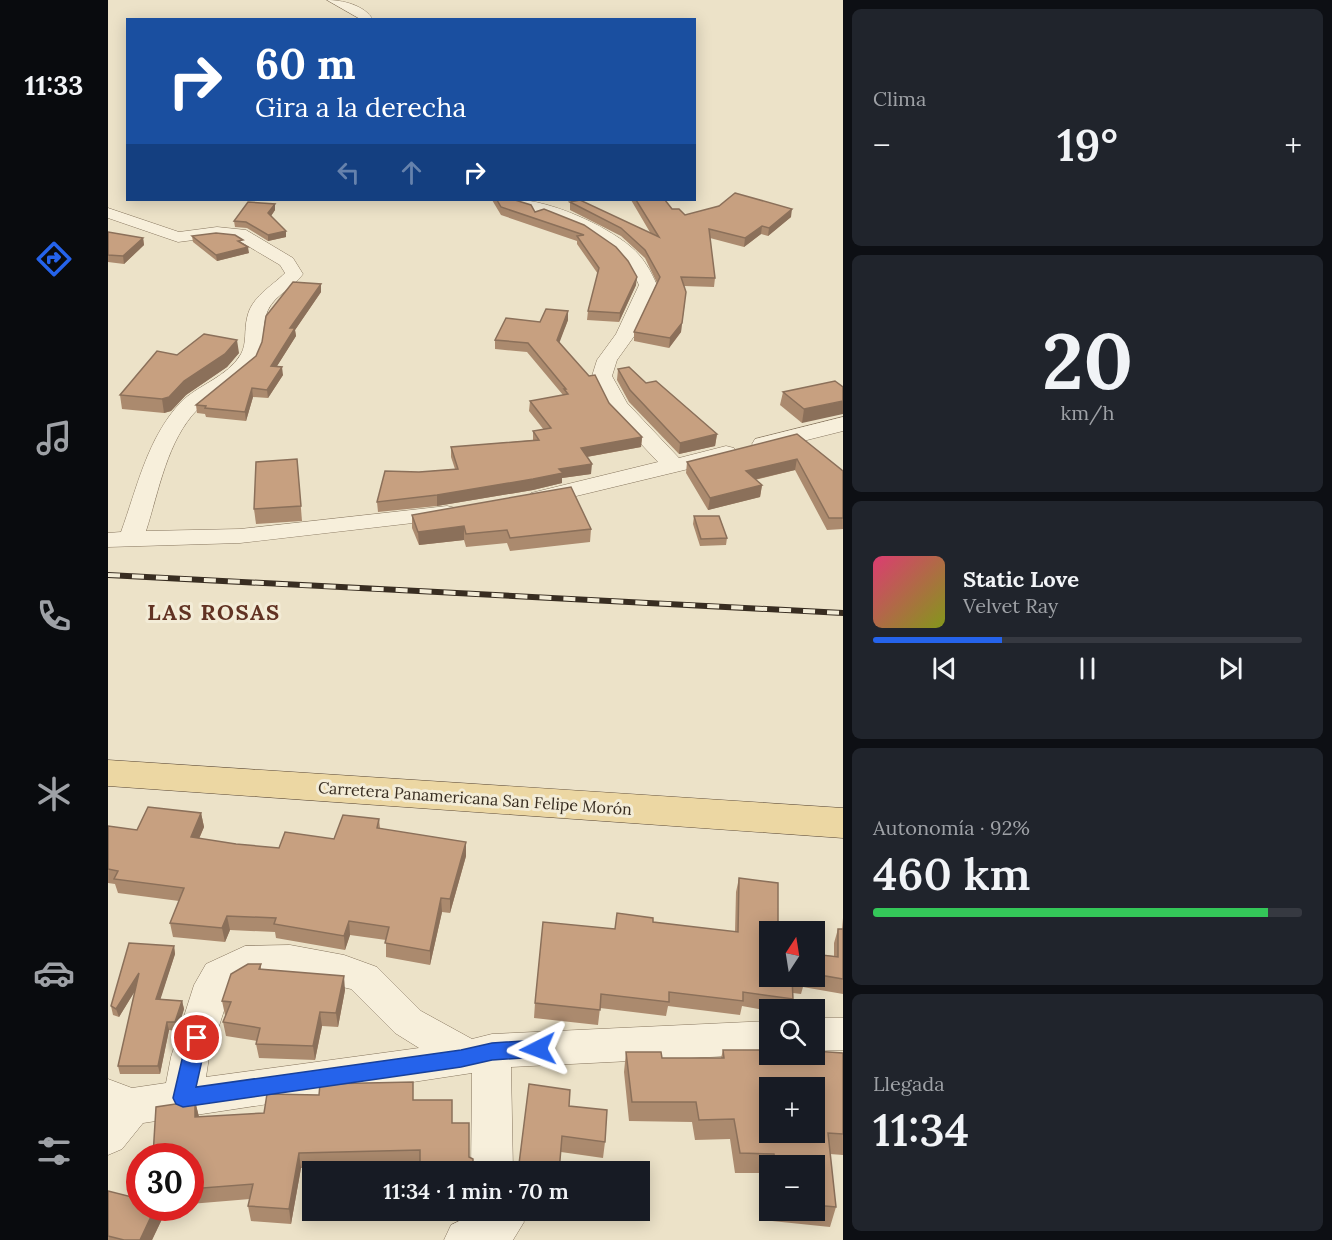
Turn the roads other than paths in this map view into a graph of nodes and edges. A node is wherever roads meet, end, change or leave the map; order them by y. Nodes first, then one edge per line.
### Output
1 (332, 0) edge
2 (367, 18) edge
3 (517, 201) edge
4 (108, 213) edge
5 (843, 424) edge
6 (673, 465) junction
7 (511, 502) edge
8 (467, 510) edge
9 (119, 540) edge
10 (108, 773) edge
11 (843, 823) edge
12 (843, 1034) edge
13 (825, 1035) edge
14 (759, 1039) edge
15 (476, 1055) junction
16 (183, 1098) junction
17 (120, 1101) edge
18 (108, 1136) edge
19 (490, 1161) edge

1 - 2 street
3 - 6 street
4 - 9 street
5 - 6 street
6 - 7 street
8 - 9 street
10 - 11 main road, Carretera Panamericana San Felipe Morón
12 - 13 street
14 - 15 street
15 - 16 street
15 - 16 street
15 - 19 street
16 - 17 street
17 - 18 street

